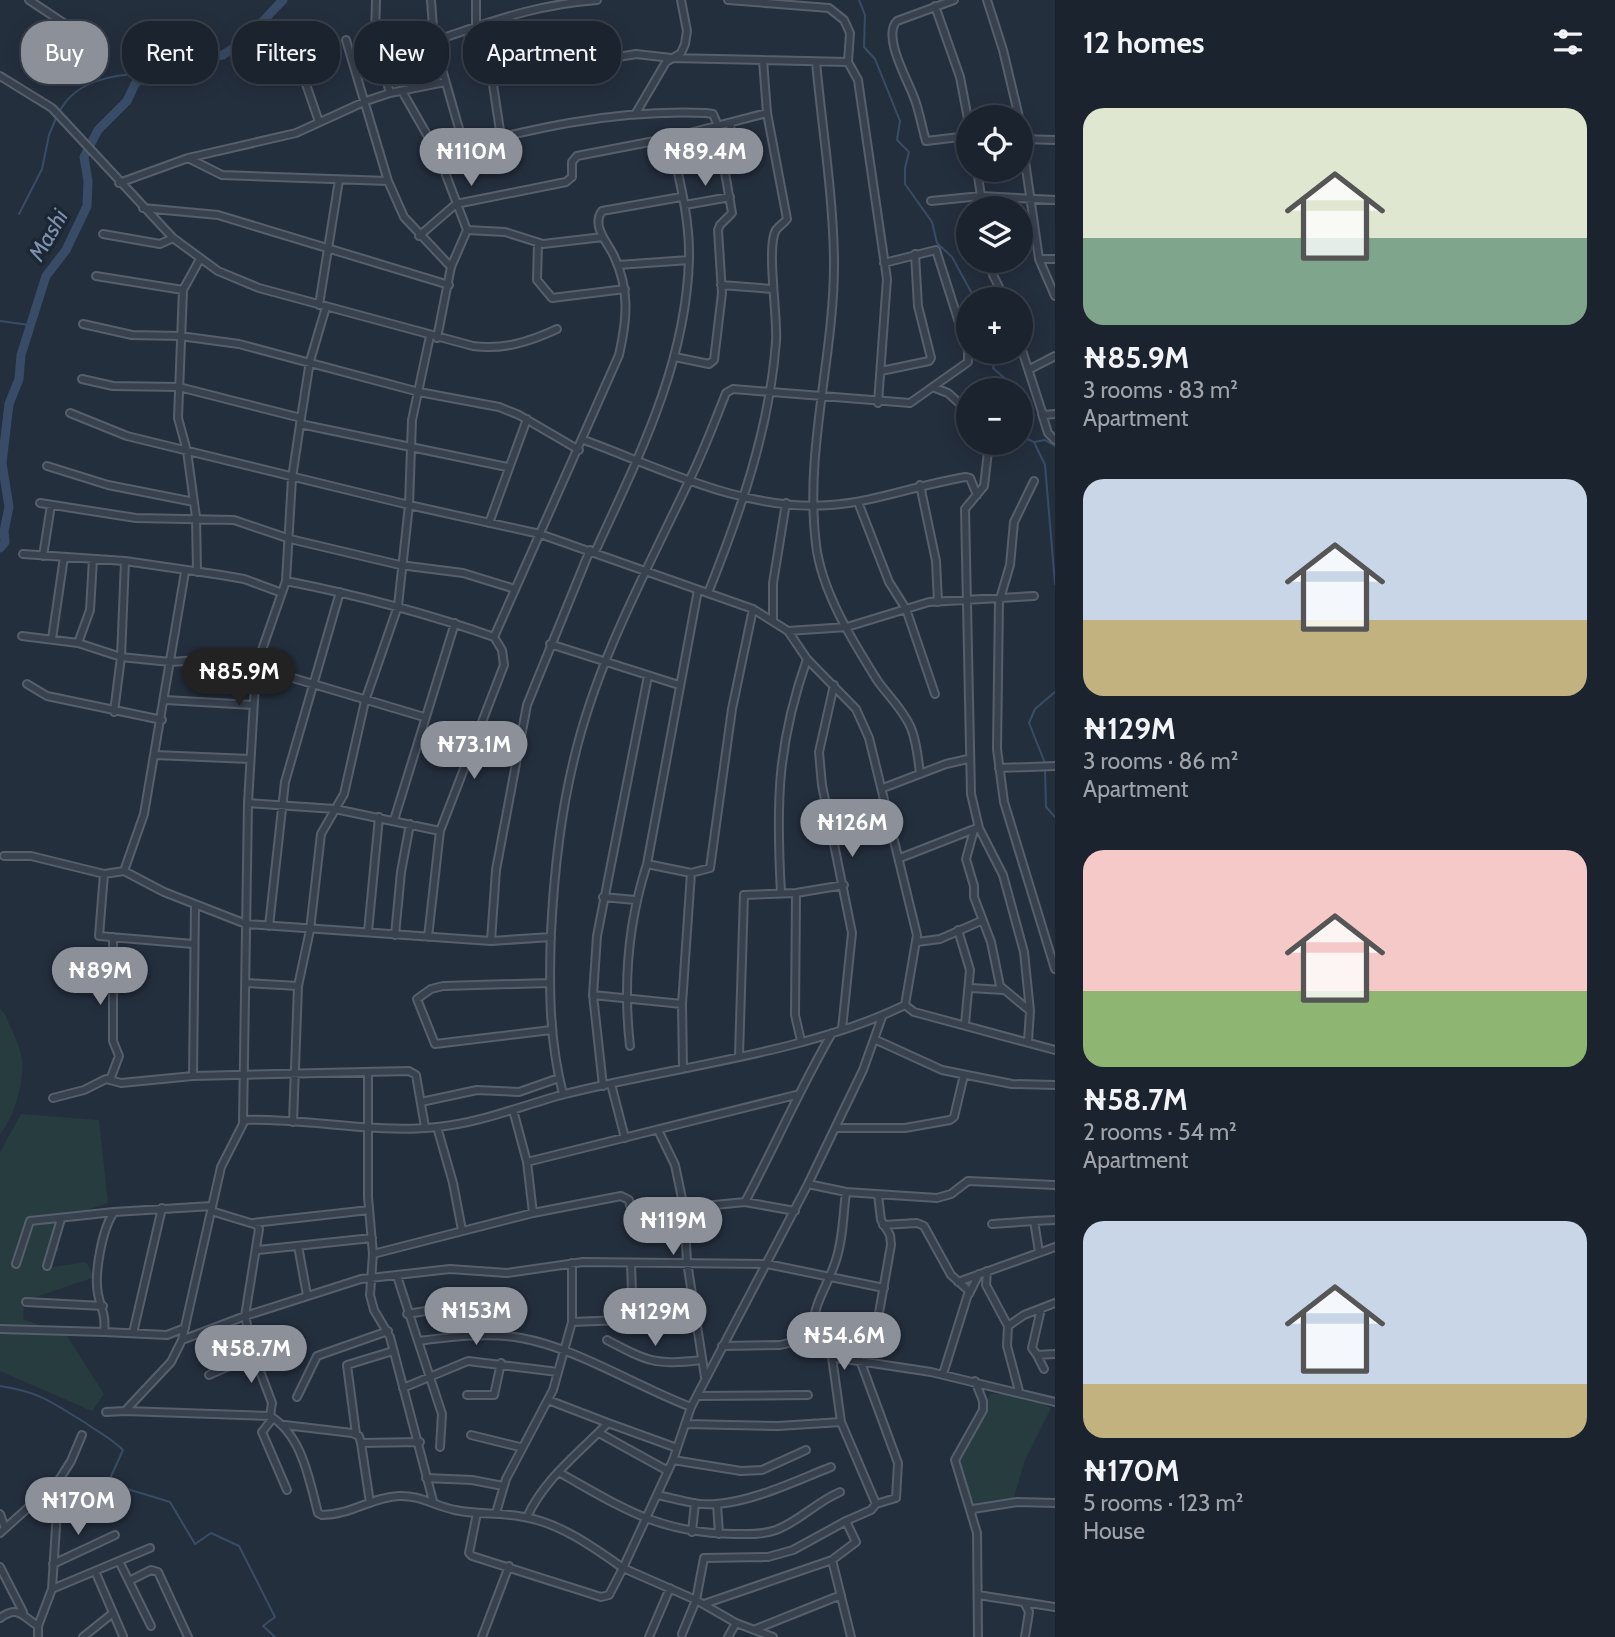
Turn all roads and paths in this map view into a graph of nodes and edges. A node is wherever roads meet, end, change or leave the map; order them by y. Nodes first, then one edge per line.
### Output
1 (29, 0) edge
2 (376, 0) edge
3 (431, 0) edge
4 (476, 0) edge
5 (597, 0) edge
6 (681, 0) edge
7 (728, 0) edge
8 (810, 0) edge
9 (954, 0) edge
10 (986, 0) edge
11 (935, 6) junction
12 (807, 8) junction
13 (60, 21) edge
14 (433, 21) edge
15 (476, 21) edge
16 (491, 21) edge
17 (346, 40) dead end
18 (621, 56) edge
19 (671, 58) junction
20 (763, 60) junction
21 (816, 62) junction
22 (848, 62) junction
23 (0, 76) edge
24 (306, 84) edge
25 (435, 84) edge
26 (446, 84) edge
27 (493, 84) edge
28 (401, 91) junction
29 (390, 93) junction
30 (366, 101) junction
31 (965, 105) edge
32 (1015, 105) edge
33 (636, 113) junction
34 (767, 113) junction
35 (319, 122) junction
36 (732, 122) junction
37 (718, 126) junction
38 (501, 137) junction
39 (956, 137) edge
40 (670, 138) junction
41 (1033, 140) edge
42 (1055, 141) edge
43 (464, 146) junction
44 (438, 154) junction
45 (188, 158) junction
46 (339, 180) junction
47 (388, 181) junction
48 (979, 182) edge
49 (119, 183) junction
50 (981, 196) edge
51 (681, 197) junction
52 (730, 197) junction
53 (956, 198) edge
54 (1033, 198) edge
55 (1055, 200) edge
56 (931, 201) dead end
57 (456, 204) junction
58 (685, 205) junction
59 (143, 208) junction
60 (1033, 218) edge
61 (467, 230) junction
62 (103, 234) dead end
63 (419, 236) junction
64 (603, 237) junction
65 (173, 238) junction
66 (538, 243) junction
67 (329, 250) junction
68 (915, 254) junction
69 (200, 259) junction
70 (1039, 259) junction
71 (1055, 259) edge
72 (689, 260) junction
73 (884, 262) junction
74 (618, 265) junction
75 (451, 267) junction
76 (96, 276) dead end
77 (449, 285) junction
78 (721, 285) junction
79 (625, 289) junction
80 (773, 289) junction
81 (183, 290) junction
82 (1055, 296) edge
83 (322, 306) junction
84 (956, 313) edge
85 (83, 324) dead end
86 (556, 329) dead end
87 (180, 335) junction
88 (434, 337) junction
89 (1055, 356) edge
90 (675, 357) junction
91 (310, 361) junction
92 (965, 364) edge
93 (1028, 364) edge
94 (1030, 369) junction
95 (881, 371) junction
96 (82, 379) dead end
97 (179, 387) junction
98 (935, 388) junction
99 (419, 392) junction
100 (771, 393) junction
101 (822, 398) junction
102 (956, 400) edge
103 (878, 402) junction
104 (1042, 412) junction
105 (70, 413) dead end
106 (1055, 414) edge
107 (527, 419) junction
108 (300, 421) junction
109 (584, 440) junction
110 (1055, 440) edge
111 (410, 447) junction
112 (579, 450) junction
113 (187, 451) junction
114 (988, 455) edge
115 (637, 459) junction
116 (47, 466) dead end
117 (507, 467) junction
118 (292, 478) junction
119 (690, 480) junction
120 (1034, 481) dead end
121 (920, 485) junction
122 (743, 495) junction
123 (977, 495) junction
124 (194, 502) junction
125 (858, 502) junction
126 (40, 503) dead end
127 (786, 503) junction
128 (51, 505) junction
129 (410, 505) junction
130 (813, 505) junction
131 (196, 517) junction
132 (489, 523) junction
133 (540, 534) junction
134 (290, 539) junction
135 (593, 552) junction
136 (23, 554) dead end
137 (44, 556) junction
138 (64, 557) junction
139 (93, 559) junction
140 (125, 561) junction
141 (400, 565) junction
142 (643, 571) junction
143 (185, 572) junction
144 (197, 572) junction
145 (286, 581) junction
146 (515, 589) junction
147 (698, 590) junction
148 (340, 592) junction
149 (282, 593) junction
150 (708, 593) junction
151 (1034, 596) dead end
152 (999, 599) junction
153 (938, 602) junction
154 (969, 602) junction
155 (398, 606) junction
156 (753, 609) junction
157 (906, 609) junction
158 (773, 620) junction
159 (456, 623) junction
160 (847, 627) junction
161 (788, 632) junction
162 (22, 636) dead end
163 (494, 637) junction
164 (52, 639) junction
165 (78, 643) junction
166 (550, 644) junction
167 (121, 657) junction
168 (807, 659) junction
169 (170, 662) junction
170 (605, 663) junction
171 (256, 667) junction
172 (648, 676) junction
173 (27, 684) dead end
174 (679, 685) junction
175 (834, 685) junction
176 (313, 686) junction
177 (935, 694) dead end
178 (165, 700) junction
179 (365, 701) junction
180 (253, 705) junction
181 (114, 712) junction
182 (424, 717) junction
183 (162, 720) junction
184 (155, 755) junction
185 (250, 759) junction
186 (968, 759) junction
187 (1055, 766) edge
188 (999, 768) junction
189 (920, 775) junction
190 (883, 788) junction
191 (248, 803) junction
192 (282, 806) junction
193 (335, 810) junction
194 (379, 817) junction
195 (394, 820) junction
196 (411, 824) junction
197 (976, 829) junction
198 (440, 831) junction
199 (4, 856) dead end
200 (900, 858) junction
201 (647, 863) junction
202 (124, 872) junction
203 (691, 873) junction
204 (104, 874) junction
205 (844, 885) junction
206 (780, 892) junction
207 (796, 893) junction
208 (603, 897) junction
209 (635, 900) junction
210 (195, 905) junction
211 (981, 921) junction
212 (246, 924) junction
213 (269, 926) junction
214 (310, 930) junction
215 (958, 930) junction
216 (368, 932) junction
217 (395, 935) junction
218 (113, 937) junction
219 (428, 937) junction
220 (551, 937) junction
221 (491, 941) junction
222 (917, 942) junction
223 (193, 944) junction
224 (1055, 969) edge
225 (246, 983) junction
226 (549, 983) junction
227 (298, 986) junction
228 (971, 988) junction
229 (1003, 990) junction
230 (593, 995) junction
231 (625, 1000) junction
232 (682, 1004) junction
233 (905, 1005) junction
234 (1030, 1011) junction
235 (882, 1017) junction
236 (965, 1024) junction
237 (842, 1029) junction
238 (551, 1030) junction
239 (832, 1032) junction
240 (874, 1039) junction
241 (802, 1041) junction
242 (1028, 1042) junction
243 (630, 1046) dead end
244 (1055, 1050) edge
245 (739, 1055) junction
246 (683, 1068) junction
247 (368, 1072) junction
248 (244, 1074) junction
249 (295, 1074) junction
250 (964, 1075) junction
251 (193, 1076) junction
252 (559, 1078) junction
253 (110, 1080) junction
254 (611, 1084) junction
255 (1055, 1085) edge
256 (603, 1086) junction
257 (563, 1094) junction
258 (796, 1095) junction
259 (53, 1098) dead end
260 (421, 1102) junction
261 (513, 1110) junction
262 (243, 1122) junction
263 (293, 1122) junction
264 (366, 1126) junction
265 (437, 1127) junction
266 (425, 1128) junction
267 (836, 1128) junction
268 (659, 1130) junction
269 (625, 1138) junction
270 (527, 1162) junction
271 (808, 1184) junction
272 (1055, 1185) edge
273 (846, 1192) junction
274 (878, 1195) junction
275 (745, 1202) junction
276 (162, 1208) junction
277 (212, 1208) junction
278 (684, 1208) junction
279 (369, 1210) junction
280 (795, 1210) junction
281 (114, 1212) junction
282 (533, 1213) junction
283 (61, 1219) junction
284 (1055, 1220) edge
285 (1034, 1221) junction
286 (251, 1223) junction
287 (992, 1224) dead end
288 (883, 1225) junction
289 (462, 1230) junction
290 (372, 1238) junction
291 (298, 1245) junction
292 (1055, 1247) edge
293 (258, 1250) junction
294 (1039, 1252) junction
295 (373, 1254) junction
296 (687, 1262) junction
297 (572, 1263) junction
298 (16, 1264) dead end
299 (631, 1264) junction
300 (767, 1264) junction
301 (47, 1266) dead end
302 (830, 1275) junction
303 (397, 1276) junction
304 (978, 1276) junction
305 (373, 1277) junction
306 (958, 1282) junction
307 (986, 1284) junction
308 (884, 1288) junction
309 (306, 1295) junction
310 (969, 1295) junction
311 (26, 1302) dead end
312 (1055, 1303) edge
313 (103, 1306) junction
314 (458, 1306) dead end
315 (1041, 1309) junction
316 (407, 1314) junction
317 (245, 1316) junction
318 (697, 1317) junction
319 (633, 1320) junction
320 (572, 1322) junction
321 (1008, 1326) junction
322 (185, 1328) junction
323 (0, 1329) edge
324 (388, 1331) junction
325 (104, 1332) junction
326 (133, 1333) junction
327 (815, 1336) junction
328 (182, 1340) junction
329 (607, 1340) dead end
330 (418, 1341) junction
331 (722, 1346) junction
332 (393, 1351) junction
333 (562, 1351) junction
334 (1055, 1354) edge
335 (254, 1355) junction
336 (1037, 1355) junction
337 (832, 1357) junction
338 (701, 1360) junction
339 (860, 1360) junction
340 (501, 1363) junction
341 (1044, 1369) dead end
342 (558, 1372) junction
343 (943, 1374) junction
344 (209, 1375) dead end
345 (427, 1378) junction
346 (706, 1378) junction
347 (975, 1381) junction
348 (403, 1388) junction
349 (1019, 1391) junction
350 (467, 1395) dead end
351 (808, 1395) dead end
352 (697, 1396) junction
353 (297, 1397) dead end
354 (548, 1400) junction
355 (1055, 1402) edge
356 (691, 1407) junction
357 (125, 1411) junction
358 (106, 1412) dead end
359 (272, 1417) junction
360 (841, 1422) junction
361 (608, 1423) junction
362 (686, 1424) junction
363 (285, 1425) junction
364 (599, 1433) junction
365 (356, 1434) junction
366 (82, 1435) dead end
367 (471, 1436) dead end
368 (420, 1442) junction
369 (361, 1443) junction
370 (440, 1447) dead end
371 (520, 1447) junction
372 (677, 1448) junction
373 (806, 1450) dead end
374 (674, 1460) junction
375 (831, 1468) dead end
376 (668, 1471) junction
377 (560, 1473) junction
378 (426, 1478) junction
379 (59, 1480) junction
380 (503, 1486) junction
381 (287, 1490) dead end
382 (839, 1492) dead end
383 (657, 1495) junction
384 (433, 1501) junction
385 (370, 1503) junction
386 (695, 1503) junction
387 (1055, 1503) edge
388 (717, 1504) junction
389 (876, 1504) junction
390 (972, 1512) junction
391 (477, 1513) junction
392 (496, 1513) junction
393 (0, 1514) edge
394 (527, 1517) junction
395 (645, 1520) junction
396 (846, 1521) junction
397 (2, 1531) edge
398 (692, 1532) junction
399 (719, 1534) junction
400 (115, 1535) dead end
401 (150, 1548) dead end
402 (832, 1560) junction
403 (119, 1561) junction
404 (54, 1564) junction
405 (509, 1566) junction
406 (0, 1567) edge
407 (623, 1568) junction
408 (95, 1571) junction
409 (129, 1581) junction
410 (670, 1588) junction
411 (52, 1589) junction
412 (841, 1595) junction
413 (978, 1595) junction
414 (696, 1600) junction
415 (704, 1604) junction
416 (1025, 1604) junction
417 (1055, 1607) edge
418 (23, 1612) junction
419 (113, 1612) junction
420 (0, 1618) edge
421 (736, 1623) junction
422 (38, 1626) junction
423 (151, 1626) dead end
424 (756, 1629) junction
425 (682, 1634) dead end
426 (123, 1636) edge
427 (38, 1637) edge
428 (82, 1637) edge
429 (188, 1637) edge
430 (482, 1637) edge
431 (649, 1637) edge
432 (728, 1637) edge
433 (773, 1637) edge
434 (851, 1637) edge
435 (978, 1637) edge
436 (1025, 1637) edge

1 - 13 street
2 - 29 street
3 - 14 street
4 - 15 street
5 - 16 street
6 - 19 street
7 - 12 street
8 - 12 street
9 - 11 street
10 - 32 street
11 - 31 street
11 - 39 street
12 - 22 street
17 - 30 street
18 - 19 street
19 - 20 street
19 - 33 street
20 - 21 street
20 - 34 street
21 - 22 street
21 - 101 street
22 - 73 street
23 - 49 street
24 - 35 street
25 - 28 street
26 - 43 street
27 - 38 street
28 - 29 street
28 - 44 street
29 - 30 street
30 - 35 street
30 - 47 street
33 - 37 street
33 - 38 street
34 - 36 street
34 - 80 street
35 - 45 street
36 - 37 street
36 - 52 street
37 - 40 street
38 - 43 street
40 - 51 street
40 - 57 street
41 - 42 street
43 - 44 street
44 - 57 street
45 - 46 street
45 - 49 street
46 - 47 street
46 - 67 street
47 - 63 street
48 - 50 street
49 - 59 street
51 - 58 street
51 - 64 street
52 - 58 street
52 - 78 street
53 - 56 street
54 - 55 street
57 - 61 street
57 - 63 street
58 - 72 street
59 - 65 street
59 - 67 street
60 - 70 street
61 - 66 street
61 - 75 street
62 - 65 street
63 - 75 street
64 - 66 street
64 - 74 street
65 - 69 street
66 - 79 street
67 - 77 street
67 - 83 street
68 - 73 street
68 - 84 street
68 - 95 street
69 - 81 street
69 - 83 street
70 - 71 street
70 - 82 street
72 - 74 street
72 - 90 street
73 - 95 street
74 - 79 street
75 - 77 street
76 - 81 street
77 - 88 street
78 - 80 street
78 - 90 street
79 - 109 street
80 - 100 street
81 - 87 street
83 - 88 street
83 - 91 street
85 - 87 street
86 - 88 street
87 - 91 street
87 - 97 street
88 - 99 street
89 - 94 street
90 - 115 street
91 - 99 street
91 - 108 street
92 - 98 street
93 - 94 street
94 - 104 street
95 - 103 street
96 - 97 street
97 - 108 street
97 - 113 street
98 - 102 street
98 - 103 street
99 - 107 street
99 - 111 street
100 - 101 street
100 - 119 street
100 - 122 street
101 - 103 street
101 - 130 street
104 - 106 street
104 - 110 street
105 - 113 street
107 - 112 street
107 - 117 street
108 - 111 street
108 - 118 street
109 - 112 street
109 - 115 street
111 - 117 street
111 - 129 street
112 - 133 street
113 - 118 street
113 - 124 street
114 - 123 street
115 - 119 street
115 - 135 street
116 - 124 street
117 - 132 street
118 - 129 street
118 - 134 street
119 - 122 street
119 - 142 street
120 - 152 street
121 - 123 street
121 - 125 street
121 - 153 street
122 - 127 street
122 - 150 street
123 - 154 street
124 - 131 street
125 - 130 street
125 - 157 street
126 - 128 street
127 - 130 street
127 - 158 street
128 - 131 street
128 - 137 street
129 - 132 street
129 - 141 street
130 - 160 street
131 - 134 street
131 - 144 street
132 - 133 street
133 - 135 street
133 - 146 street
134 - 141 street
134 - 145 street
135 - 142 street
135 - 166 street
136 - 137 street
137 - 138 street
138 - 139 street
138 - 164 street
139 - 140 street
139 - 165 street
140 - 143 street
140 - 167 street
141 - 146 street
141 - 155 street
142 - 147 street
142 - 170 street
143 - 144 street
143 - 169 street
144 - 149 street
145 - 148 street
145 - 149 street
146 - 163 street
147 - 150 street
147 - 174 street
148 - 155 street
148 - 176 street
149 - 171 street
150 - 156 street
151 - 152 street
152 - 154 street
152 - 188 street
153 - 154 street
153 - 157 street
154 - 186 street
155 - 159 street
155 - 179 street
156 - 158 street
156 - 203 street
157 - 160 street
157 - 177 street
158 - 161 street
159 - 163 street
159 - 182 street
160 - 161 street
160 - 189 street
161 - 168 street
162 - 164 street
163 - 198 street
164 - 165 street
165 - 167 street
166 - 170 street
166 - 221 street
167 - 169 street
167 - 181 street
168 - 175 street
168 - 206 street
169 - 171 street
169 - 178 street
170 - 172 street
170 - 220 street
171 - 176 street
171 - 180 street
172 - 174 street
172 - 208 street
173 - 181 street
174 - 201 street
175 - 190 street
175 - 205 street
176 - 179 street
176 - 192 street
178 - 180 street
178 - 183 street
179 - 182 street
179 - 193 street
180 - 185 street
181 - 183 street
182 - 195 street
183 - 184 street
184 - 185 street
184 - 202 street
185 - 191 street
186 - 189 street
186 - 197 street
187 - 188 street
188 - 224 street
189 - 190 street
190 - 200 street
191 - 192 street
191 - 212 street
192 - 193 street
192 - 213 street
193 - 194 street
193 - 214 street
194 - 195 street
194 - 216 street
195 - 196 street
196 - 198 street
196 - 217 street
197 - 200 street
197 - 211 street
197 - 234 street
198 - 219 street
199 - 204 street
200 - 222 street
201 - 203 street
201 - 209 street
202 - 204 street
202 - 210 street
203 - 232 street
204 - 218 street
205 - 207 street
205 - 237 street
206 - 207 street
206 - 245 street
207 - 241 street
208 - 209 street
208 - 230 street
209 - 231 street
210 - 212 street
210 - 223 street
211 - 215 street
211 - 229 street
212 - 213 street
212 - 225 street
213 - 214 street
214 - 216 street
214 - 227 street
215 - 222 street
215 - 228 street
216 - 217 street
217 - 219 street
218 - 223 street
218 - 253 street
219 - 221 street
220 - 221 street
220 - 226 street
222 - 233 street
223 - 251 street
225 - 227 street
225 - 248 street
226 - 238 street
226 - 238 street
227 - 249 street
228 - 229 street
228 - 236 street
229 - 234 street
230 - 231 street
230 - 256 street
231 - 232 street
231 - 243 street
232 - 246 street
233 - 235 street
233 - 236 street
234 - 242 street
235 - 237 street
235 - 240 street
236 - 242 street
237 - 239 street
238 - 252 street
239 - 241 street
239 - 258 street
240 - 250 street
240 - 267 street
241 - 245 street
242 - 244 street
245 - 246 street
246 - 254 street
247 - 249 street
247 - 260 street
247 - 264 street
248 - 249 street
248 - 251 street
248 - 262 street
249 - 263 street
250 - 255 street
250 - 267 street
251 - 253 street
252 - 257 street
252 - 260 street
253 - 259 street
254 - 256 street
254 - 269 street
256 - 257 street
257 - 261 street
258 - 268 street
258 - 275 street
260 - 266 street
261 - 265 street
261 - 270 street
262 - 263 street
262 - 277 street
263 - 264 street
264 - 266 street
264 - 279 street
265 - 266 street
265 - 289 street
267 - 271 street
268 - 269 street
268 - 278 street
269 - 270 street
270 - 282 street
271 - 273 street
271 - 280 street
272 - 274 street
273 - 274 street
273 - 302 street
274 - 288 street
275 - 278 street
275 - 280 street
276 - 277 street
276 - 281 street
276 - 326 street
277 - 286 street
277 - 322 street
278 - 282 street
278 - 296 street
279 - 286 street
279 - 290 street
280 - 300 street
281 - 283 street
281 - 313 street
282 - 289 street
283 - 298 street
283 - 301 street
284 - 285 street
285 - 287 street
285 - 294 street
286 - 293 street
288 - 306 street
288 - 308 street
289 - 295 street
290 - 291 street
290 - 295 street
291 - 293 street
291 - 309 street
292 - 294 street
293 - 317 street
294 - 304 street
295 - 305 street
296 - 299 street
296 - 300 street
296 - 318 street
297 - 299 street
297 - 303 street
297 - 320 street
299 - 319 street
300 - 302 street
300 - 331 street
302 - 308 street
302 - 327 street
303 - 305 street
303 - 316 street
304 - 306 street
304 - 307 street
304 - 307 street
304 - 310 street
305 - 309 street
305 - 324 street
306 - 310 street
307 - 321 street
308 - 327 street
309 - 317 street
310 - 343 street
311 - 313 street
312 - 315 street
313 - 325 street
314 - 316 street
315 - 321 street
315 - 336 street
316 - 330 street
317 - 328 street
317 - 335 street
318 - 319 street
318 - 338 street
319 - 320 street
320 - 333 street
321 - 349 street
322 - 326 street
322 - 328 street
323 - 325 street
324 - 332 street
324 - 353 street
325 - 326 street
327 - 331 street
327 - 337 street
328 - 357 street
329 - 338 street
330 - 333 street
330 - 345 street
331 - 346 street
332 - 348 street
332 - 365 street
333 - 342 street
333 - 356 street
334 - 336 street
335 - 344 street
335 - 359 street
336 - 341 street
337 - 339 street
337 - 360 street
338 - 346 street
339 - 343 street
339 - 389 street
340 - 342 street
340 - 345 street
340 - 350 street
342 - 354 street
343 - 347 street
345 - 348 street
345 - 370 street
346 - 352 street
347 - 349 street
347 - 390 street
348 - 368 street
349 - 355 street
351 - 352 street
352 - 356 street
354 - 361 street
354 - 371 street
356 - 362 street
357 - 358 street
357 - 359 street
359 - 363 street
359 - 381 street
360 - 362 street
360 - 389 street
361 - 364 street
361 - 372 street
362 - 372 street
363 - 365 street
363 - 385 street
364 - 376 street
364 - 377 street
365 - 369 street
366 - 379 street
367 - 371 street
368 - 369 street
368 - 378 street
369 - 385 street
371 - 380 street
372 - 374 street
373 - 374 street
374 - 376 street
375 - 388 street
376 - 383 street
377 - 394 street
377 - 395 street
378 - 380 street
378 - 384 street
379 - 397 street
379 - 404 street
380 - 392 street
382 - 399 street
383 - 386 street
383 - 395 street
384 - 385 street
384 - 391 street
386 - 388 street
386 - 398 street
387 - 390 street
388 - 399 street
389 - 396 street
390 - 413 street
391 - 392 street
391 - 405 street
392 - 394 street
393 - 397 street
394 - 407 street
395 - 398 street
395 - 407 street
396 - 402 street
396 - 414 street
398 - 399 street
400 - 404 street
401 - 403 street
402 - 412 street
402 - 415 street
403 - 408 street
403 - 409 street
404 - 411 street
405 - 407 street
405 - 430 street
406 - 418 street
407 - 410 street
408 - 411 street
408 - 419 street
409 - 423 street
409 - 429 street
410 - 414 street
410 - 431 street
411 - 422 street
412 - 424 street
412 - 434 street
413 - 416 street
413 - 435 street
414 - 415 street
414 - 425 street
415 - 421 street
416 - 417 street
416 - 436 street
418 - 420 street
418 - 422 street
419 - 426 street
419 - 428 street
421 - 424 street
421 - 432 street
422 - 427 street
424 - 433 street

